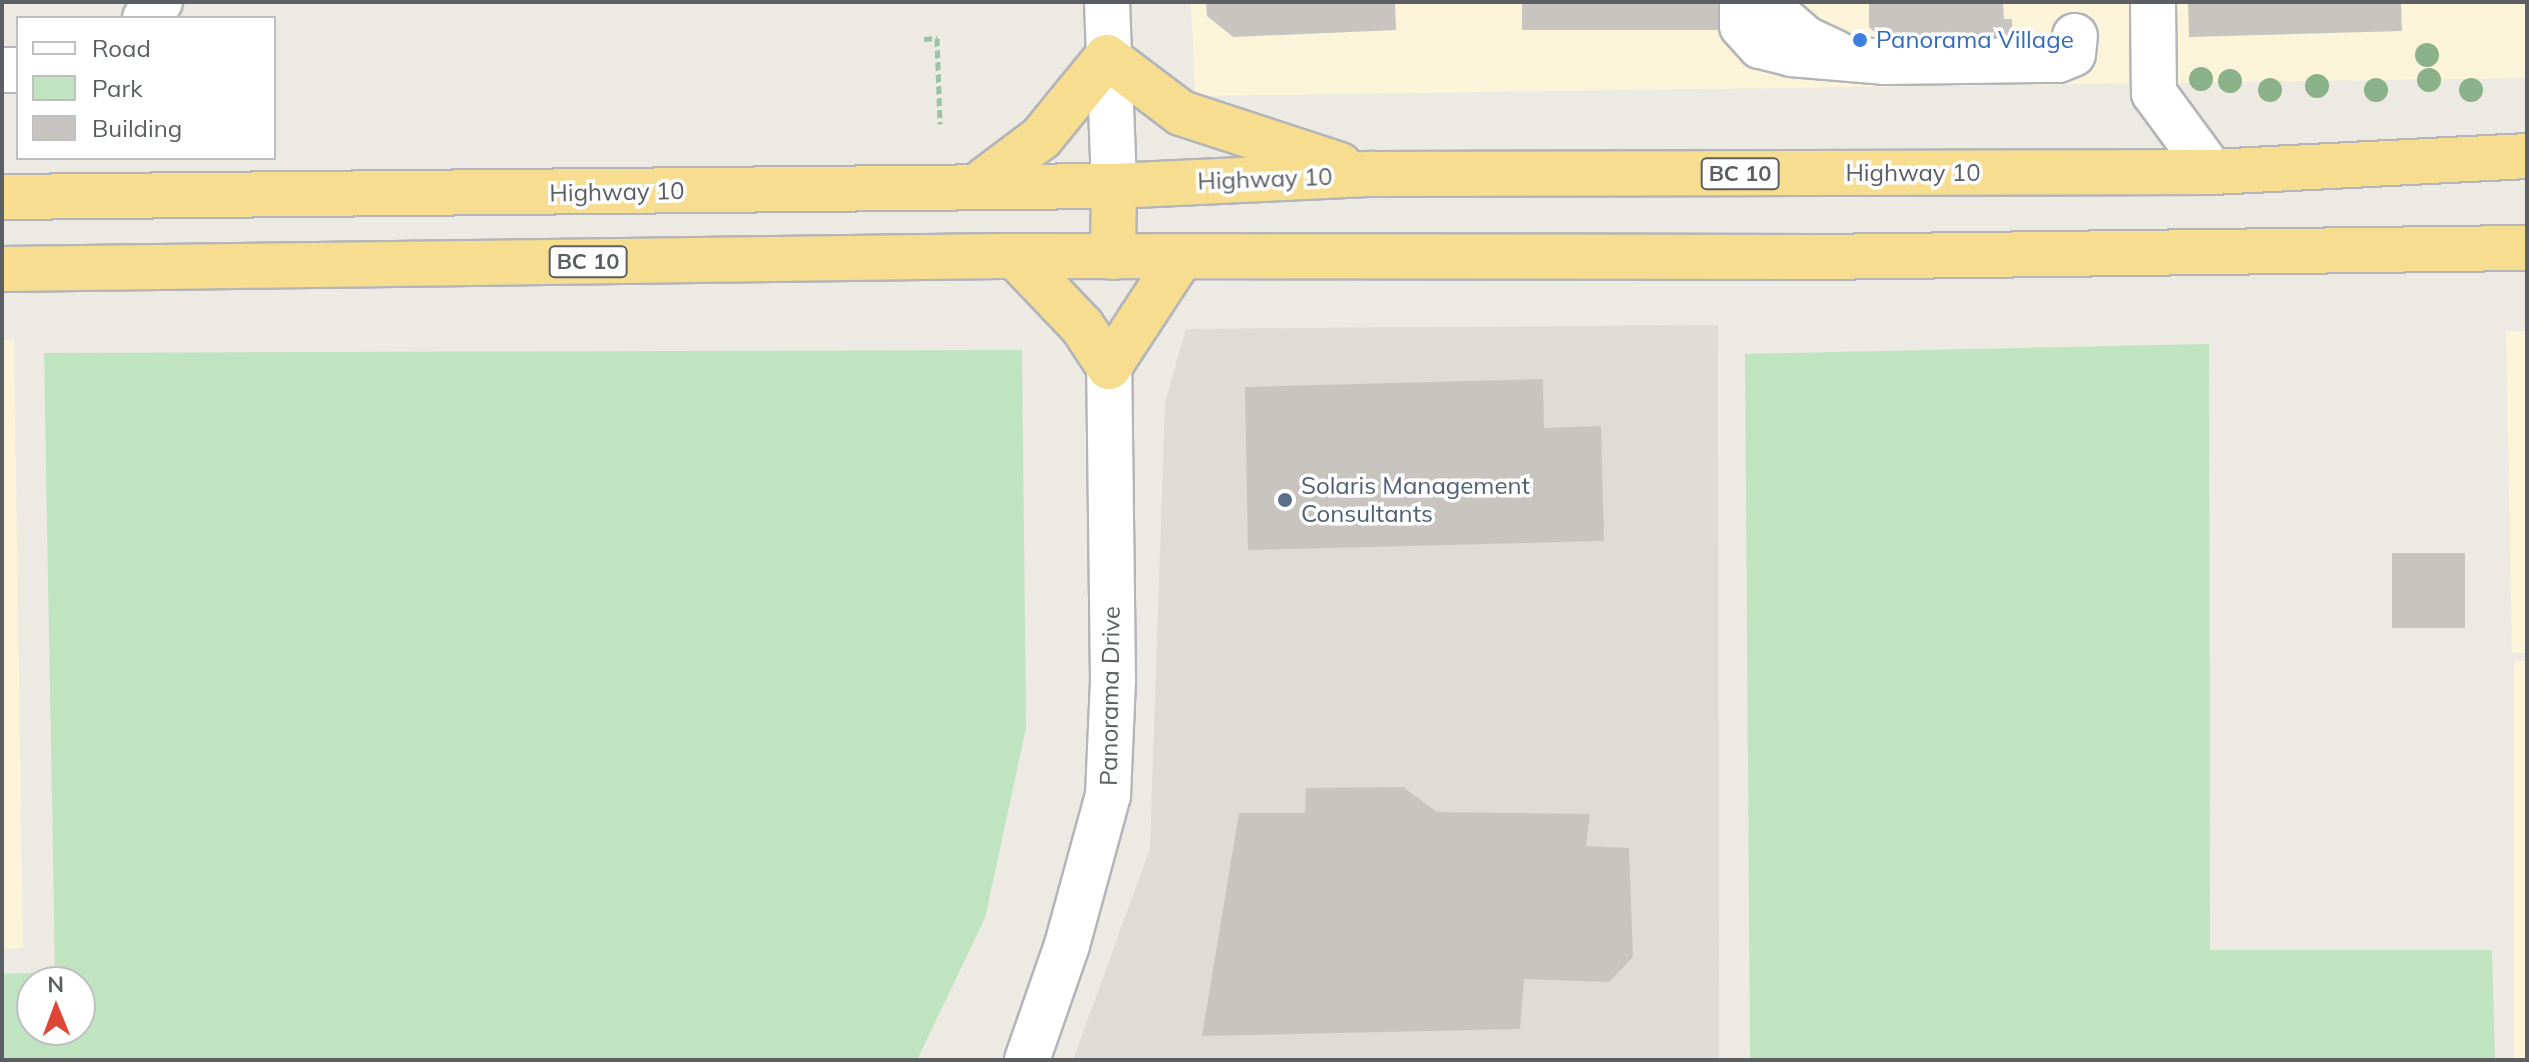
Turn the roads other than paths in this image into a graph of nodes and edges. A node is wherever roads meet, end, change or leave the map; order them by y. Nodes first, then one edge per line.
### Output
1 (1107, 2) edge
2 (1742, 2) edge
3 (1763, 2) edge
4 (2153, 2) edge
5 (2075, 36) dead end
6 (1842, 56) junction
7 (1107, 57) junction
8 (2527, 156) edge
9 (2212, 172) junction
10 (1373, 174) junction
11 (977, 186) junction
12 (1114, 186) junction
13 (2, 197) edge
14 (2527, 248) edge
15 (1015, 256) junction
16 (1113, 257) junction
17 (1181, 257) junction
18 (2, 269) edge
19 (1109, 367) junction
20 (1027, 1060) edge

1 - 7 street
2 - 6 street
3 - 6 street
4 - 9 street
5 - 6 street
7 - 10 highway
7 - 11 highway
7 - 12 street
8 - 9 highway, Highway 10 / BC 10
9 - 10 highway, Highway 10 / BC 10
10 - 12 highway, Highway 10 / BC 10
11 - 12 highway, Highway 10 / BC 10
11 - 13 highway, Highway 10 / BC 10
12 - 16 highway
14 - 17 highway, BC 10
15 - 16 highway, BC 10
15 - 18 highway, BC 10
15 - 19 highway
16 - 17 highway, BC 10
17 - 19 highway
19 - 20 street, Panorama Drive

